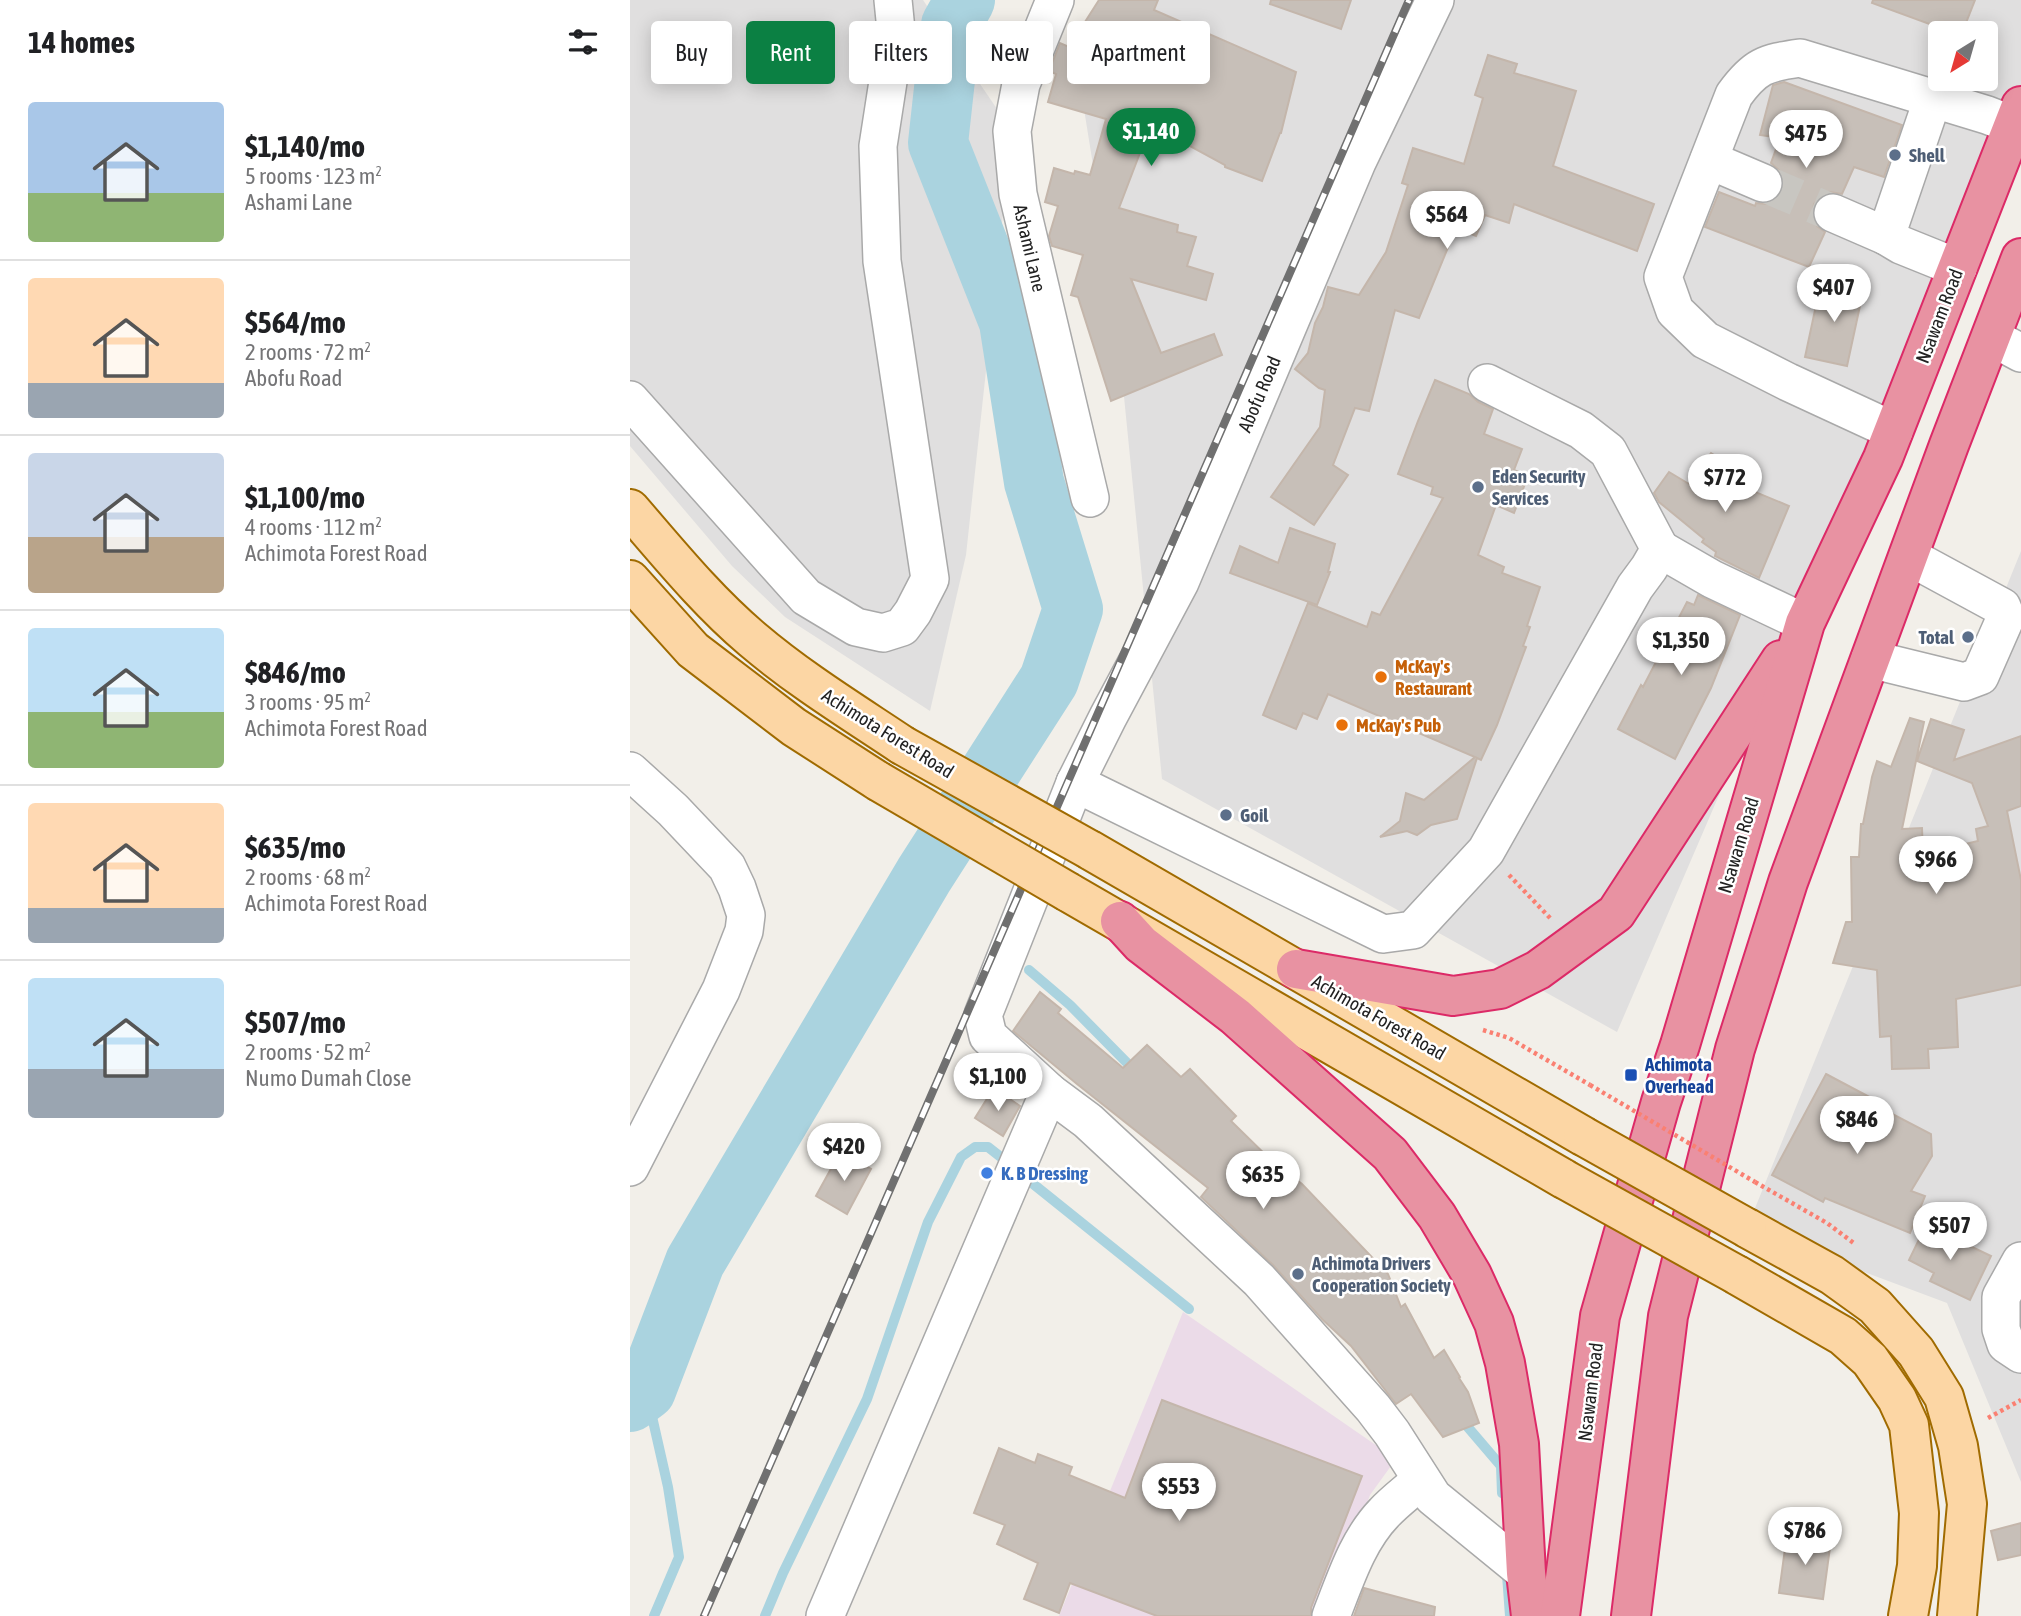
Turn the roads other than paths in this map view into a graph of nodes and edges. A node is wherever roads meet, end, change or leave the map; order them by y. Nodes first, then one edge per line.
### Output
1 (893, 0) edge
2 (1055, 0) edge
3 (1435, 0) edge
4 (1933, 98) junction
5 (2017, 115) edge
6 (1709, 160) junction
7 (1763, 183) tunnel mouth
8 (1833, 213) tunnel mouth
9 (1886, 236) junction
10 (2021, 258) edge
11 (1958, 268) junction
12 (2006, 345) edge
13 (1487, 383) dead end
14 (630, 400) edge
15 (1894, 431) junction
16 (1090, 498) dead end
17 (630, 509) edge
18 (1660, 549) junction
19 (1908, 556) junction
20 (630, 580) edge
21 (1805, 623) junction
22 (1871, 659) junction
23 (630, 771) edge
24 (1075, 783) junction
25 (1120, 921) junction
26 (1296, 969) junction
27 (1049, 1092) junction
28 (630, 1167) edge
29 (2021, 1261) edge
30 (2021, 1354) edge
31 (1421, 1480) junction
32 (1526, 1573) junction
33 (825, 1616) edge
34 (1331, 1616) edge
35 (1531, 1616) edge
36 (1560, 1616) edge
37 (1631, 1616) edge
38 (1908, 1616) edge
39 (1957, 1616) edge

1 - 14 street
2 - 16 street, Ashami Lane
3 - 24 street, Abofu Road
4 - 5 street
4 - 6 street
4 - 9 street
5 - 11 highway, Nsawam Road
6 - 7 street
6 - 15 street
8 - 9 street
9 - 11 street
10 - 12 highway
11 - 15 highway, Nsawam Road
12 - 19 highway
13 - 18 street
15 - 21 highway, Nsawam Road
17 - 26 main road, Achimota Forest Road, bridge
18 - 21 street
18 - 24 street
19 - 22 highway
19 - 22 street
20 - 25 main road, bridge
21 - 26 highway
21 - 36 highway, Nsawam Road
22 - 37 highway
23 - 28 street
24 - 27 street, Abofu Road
25 - 32 highway
25 - 38 main road, bridge
26 - 39 main road, Achimota Forest Road, bridge
27 - 31 street, Abofu Road
27 - 33 street
29 - 30 street
31 - 32 street, Abofu Road
31 - 34 street
32 - 35 highway

